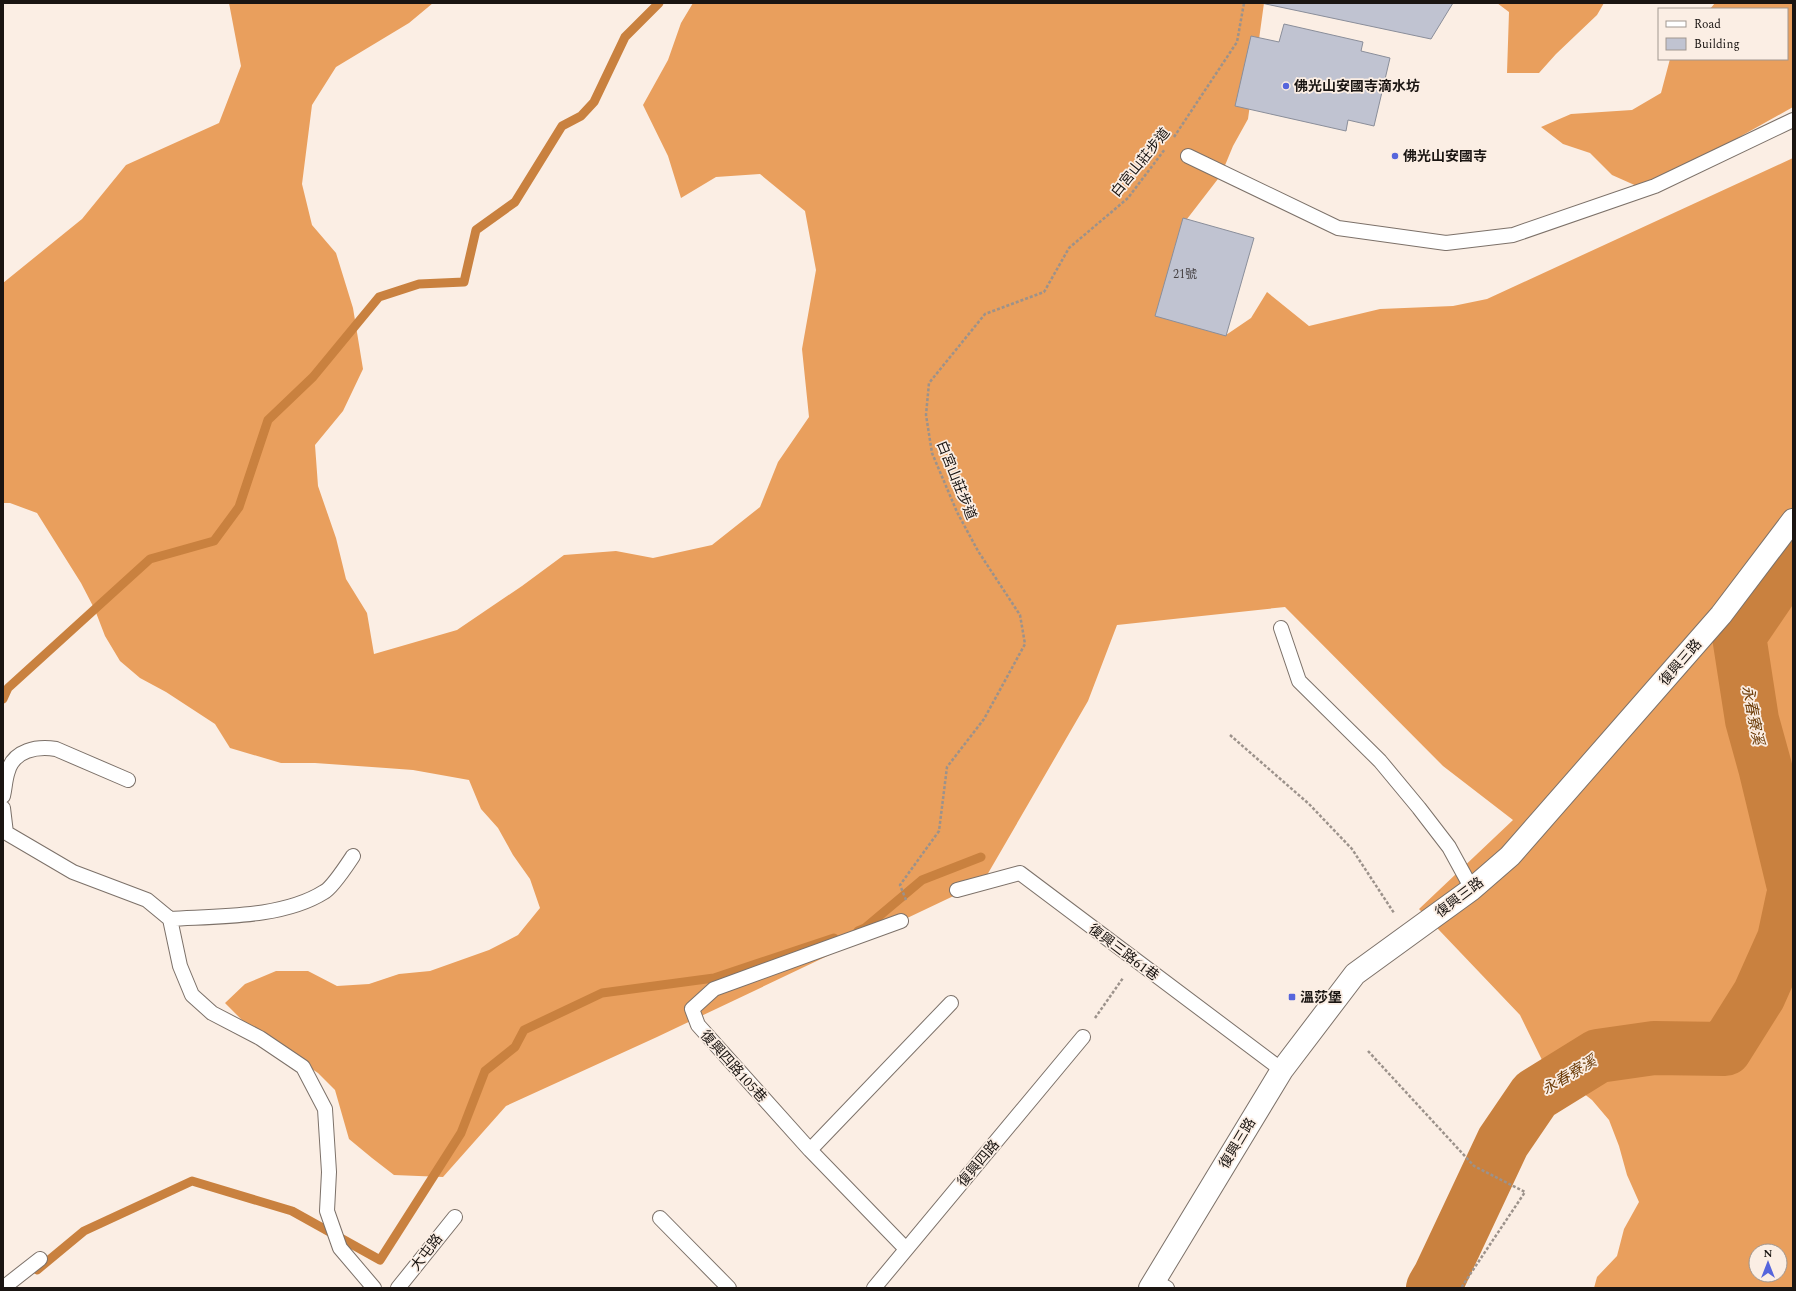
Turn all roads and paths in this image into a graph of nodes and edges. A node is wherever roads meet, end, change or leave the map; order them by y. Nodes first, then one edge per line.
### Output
1 (1244, 3) edge
2 (1793, 120) edge
3 (1171, 141) dead end
4 (1166, 147) dead end
5 (1188, 156) dead end
6 (1793, 520) edge
7 (1281, 628) dead end
8 (1230, 735) dead end
9 (128, 780) dead end
10 (3, 796) edge
11 (3, 808) edge
12 (5, 832) edge
13 (353, 856) dead end
14 (1472, 889) junction
15 (956, 890) dead end
16 (170, 919) junction
17 (901, 921) joint
18 (1409, 935) junction
19 (1135, 961) junction
20 (951, 1003) dead end
21 (1083, 1037) joint
22 (1368, 1051) dead end
23 (1282, 1070) junction
24 (810, 1150) junction
25 (454, 1217) dead end
26 (660, 1218) dead end
27 (906, 1249) junction
28 (40, 1259) dead end
29 (1157, 1286) edge
30 (3, 1288) edge
31 (374, 1288) edge
32 (398, 1288) edge
33 (729, 1288) edge
34 (874, 1288) edge
35 (1461, 1288) edge

1 - 3 path, 白宮山莊步道
2 - 5 lane
4 - 17 path, 白宮山莊步道
6 - 14 street, 復興三路
7 - 14 lane
8 - 18 path
9 - 10 lane
11 - 12 lane
12 - 16 lane
13 - 16 lane
14 - 18 street, 復興三路
15 - 19 lane, 復興三路61巷
16 - 31 lane
17 - 24 lane, 復興四路105巷
18 - 23 street, 復興三路
19 - 21 path
19 - 23 lane, 復興三路61巷
20 - 24 lane
21 - 27 lane, 復興四路
22 - 35 path
23 - 29 street, 復興三路
24 - 27 lane, 復興四路105巷
25 - 32 lane, 大屯路
26 - 33 lane
27 - 34 lane, 復興四路
28 - 30 lane

